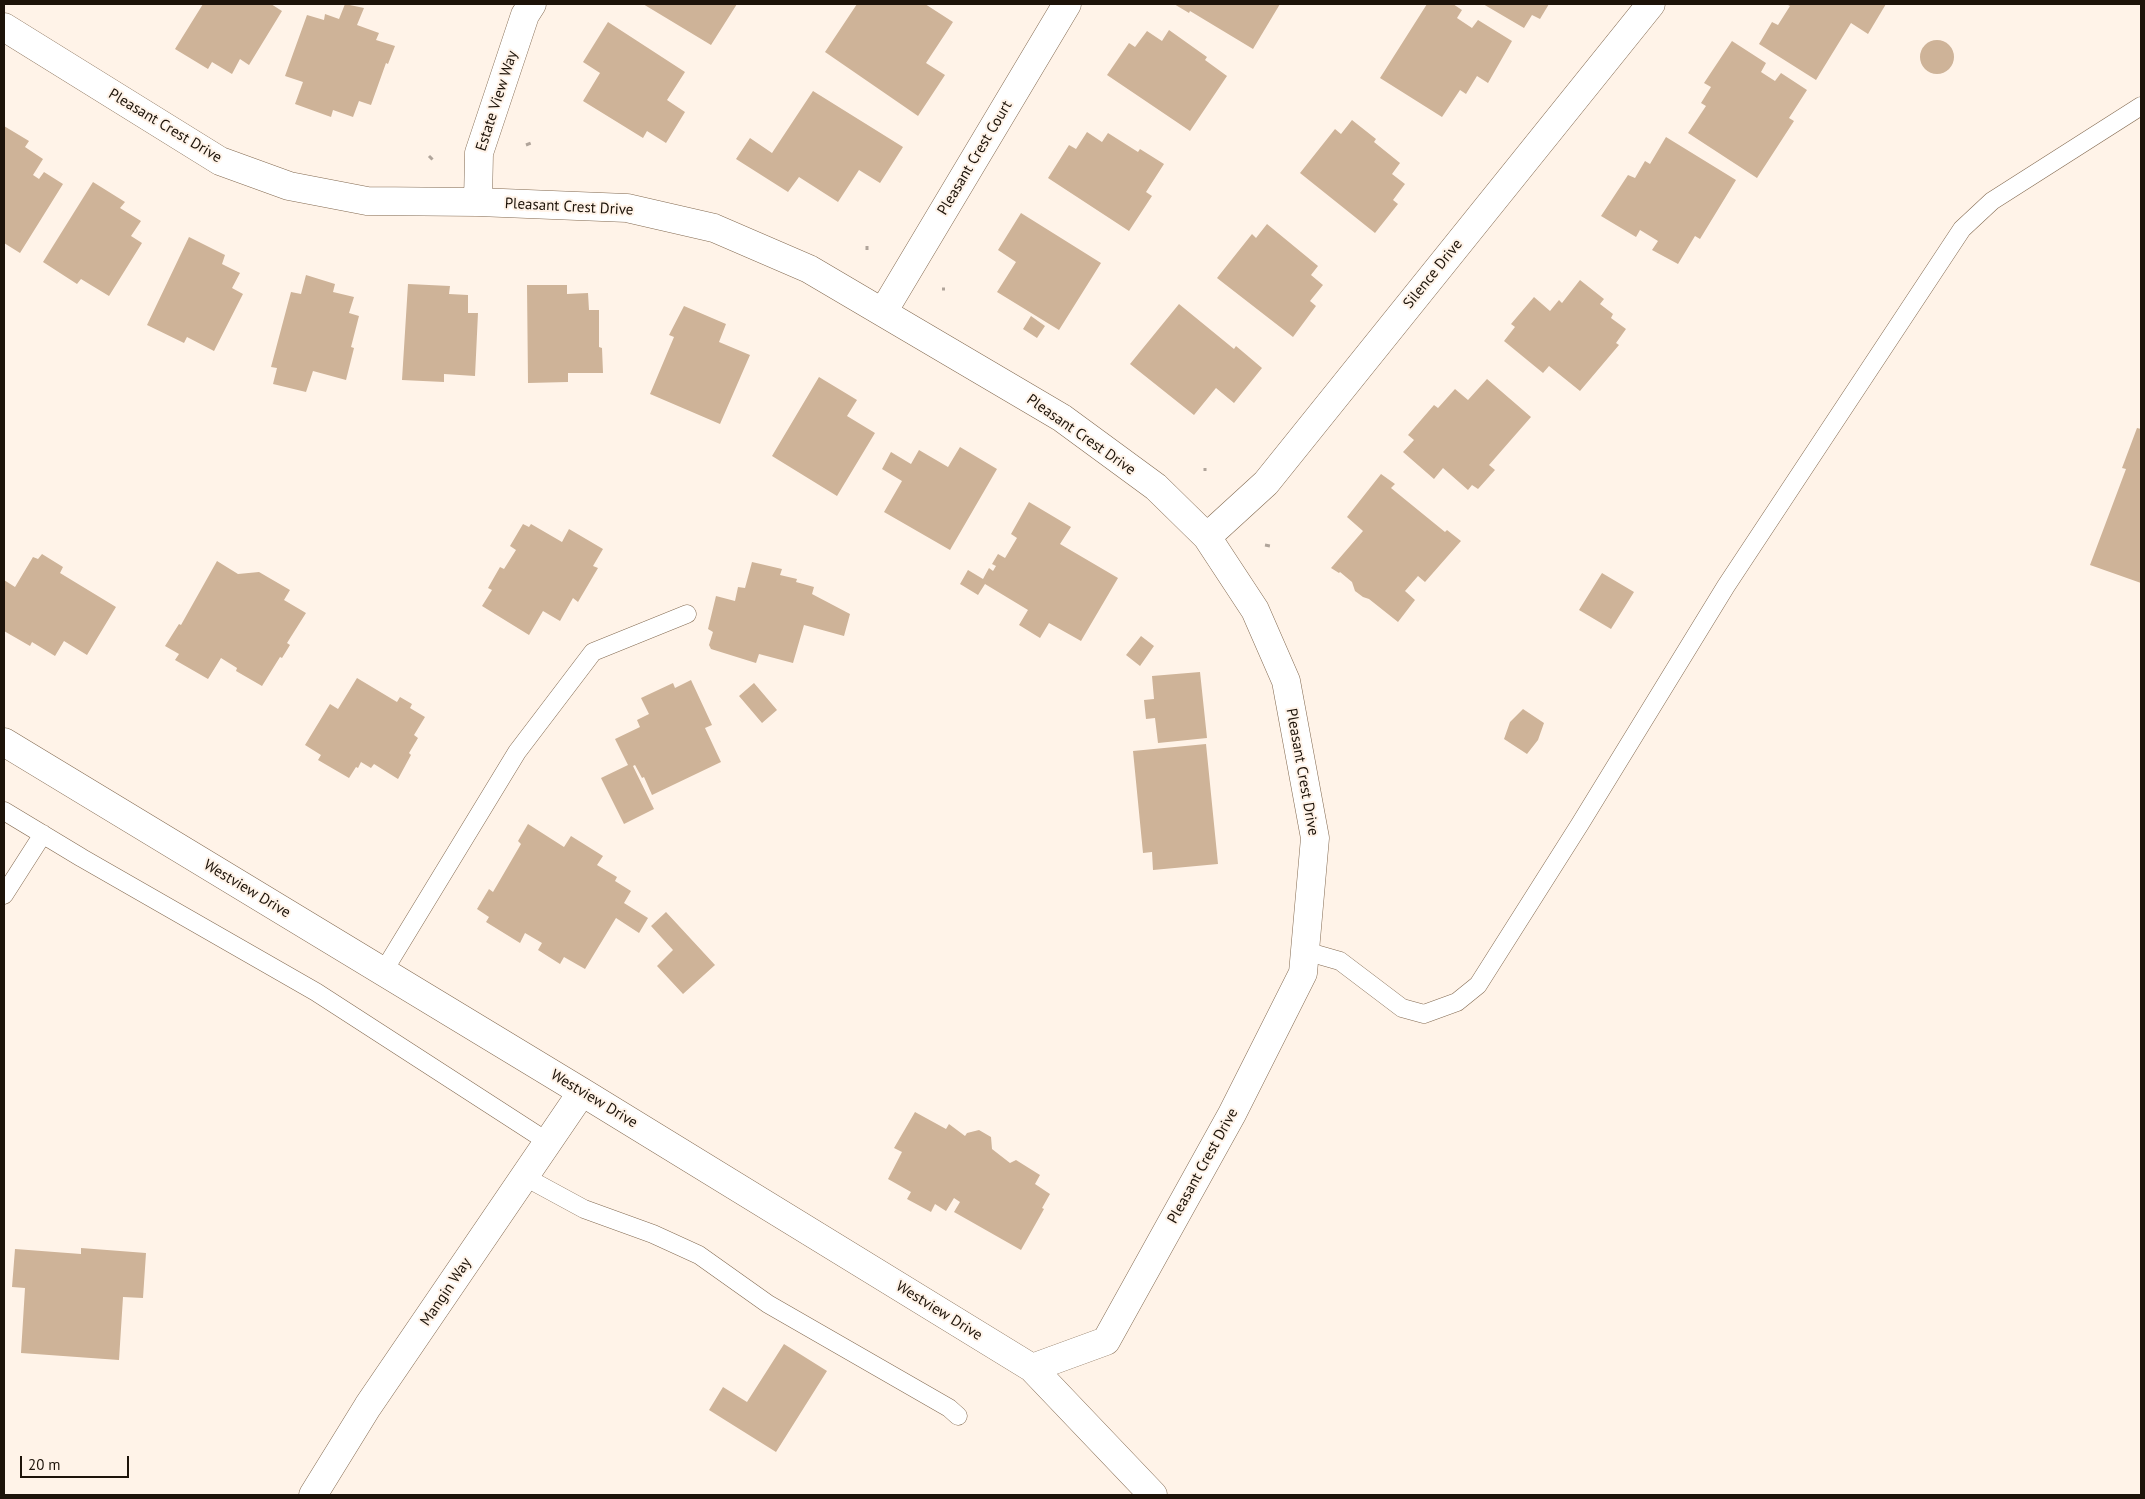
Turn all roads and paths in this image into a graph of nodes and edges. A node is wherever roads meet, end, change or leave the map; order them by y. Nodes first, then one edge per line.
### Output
1 (532, 4) edge
2 (1067, 4) edge
3 (1651, 4) edge
4 (4, 27) edge
5 (2141, 106) edge
6 (531, 143) dead end
7 (526, 145) dead end
8 (429, 156) dead end
9 (433, 160) dead end
10 (478, 202) junction
11 (883, 312) junction
12 (1207, 537) junction
13 (1265, 545) dead end
14 (1270, 546) dead end
15 (686, 614) dead end
16 (4, 742) edge
17 (4, 810) edge
18 (43, 834) junction
19 (4, 895) edge
20 (1305, 951) junction
21 (383, 972) junction
22 (582, 1092) junction
23 (548, 1142) junction
24 (525, 1177) junction
25 (1032, 1368) junction
26 (958, 1416) dead end
27 (313, 1495) edge
28 (1153, 1495) edge

1 - 10 street, Estate View Way
2 - 11 street, Pleasant Crest Court
3 - 12 street, Silence Drive
4 - 10 street, Pleasant Crest Drive
5 - 20 lane
6 - 7 path
8 - 9 path
10 - 11 street, Pleasant Crest Drive
11 - 12 street, Pleasant Crest Drive
12 - 20 street, Pleasant Crest Drive
13 - 14 path
15 - 21 lane
16 - 21 street, Westview Drive
17 - 18 lane
18 - 19 lane
18 - 23 lane
20 - 25 street, Pleasant Crest Drive
21 - 22 street, Westview Drive
22 - 23 street, Mangin Way
22 - 25 street, Westview Drive
23 - 24 street, Mangin Way
24 - 26 lane
24 - 27 street, Mangin Way
25 - 28 street, Westview Drive

